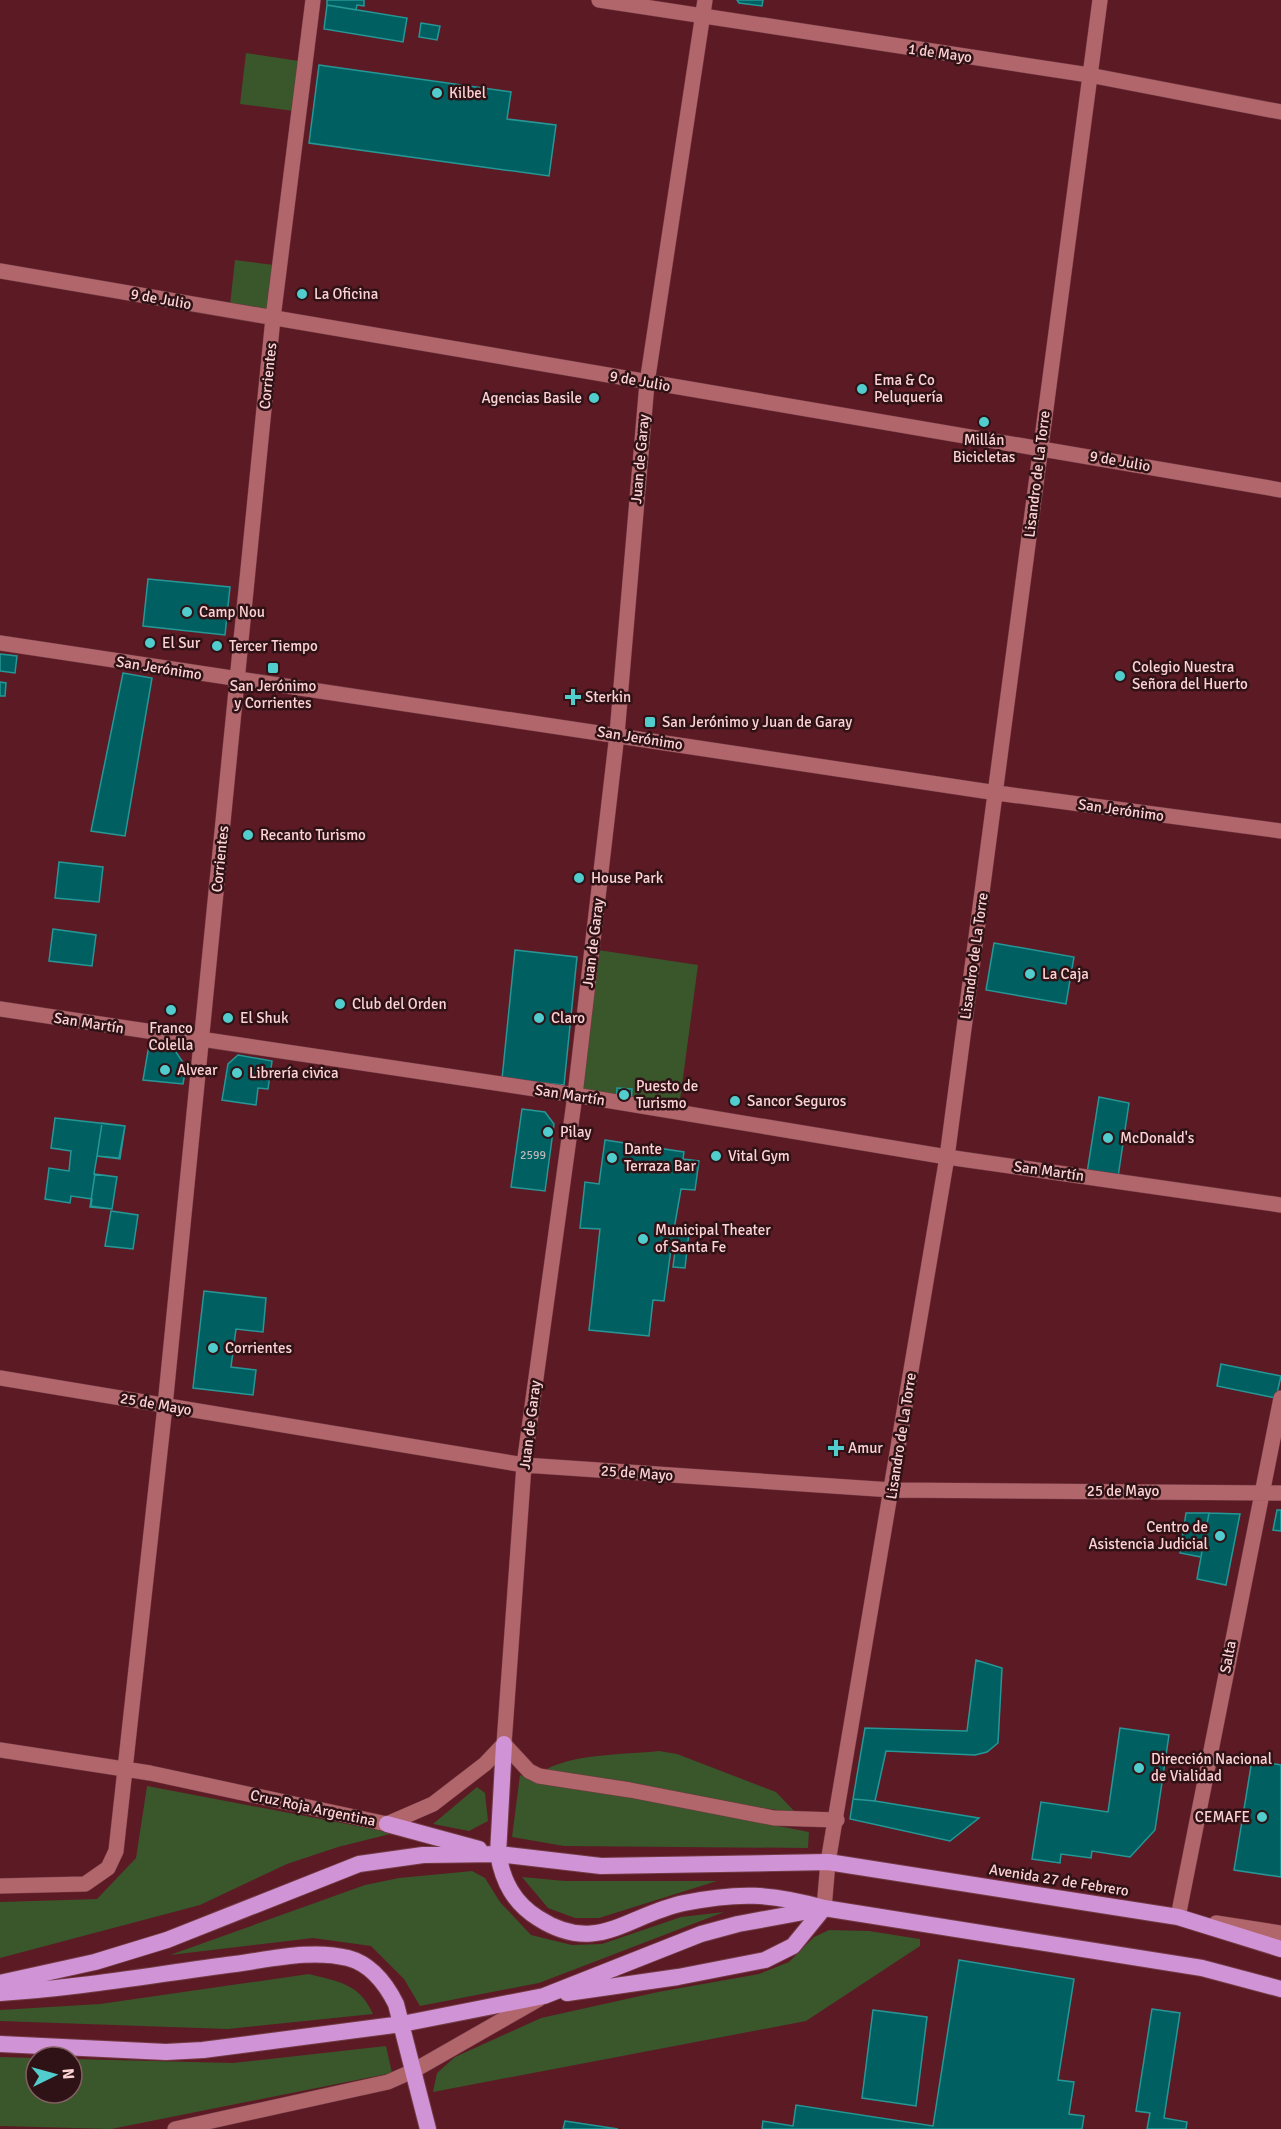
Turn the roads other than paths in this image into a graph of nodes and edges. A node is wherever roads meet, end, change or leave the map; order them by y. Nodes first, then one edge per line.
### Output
1 (313, 0) edge
2 (598, 0) edge
3 (705, 0) edge
4 (1100, 0) edge
5 (703, 18) junction
6 (1089, 75) junction
7 (1281, 112) edge
8 (0, 271) edge
9 (273, 318) junction
10 (647, 382) junction
11 (1040, 447) junction
12 (1281, 490) edge
13 (0, 643) edge
14 (238, 680) junction
15 (617, 734) junction
16 (997, 793) junction
17 (1281, 831) edge
18 (0, 1009) edge
19 (202, 1041) junction
20 (575, 1095) junction
21 (947, 1156) junction
22 (1281, 1205) edge
23 (0, 1378) edge
24 (1281, 1398) edge
25 (165, 1406) junction
26 (524, 1465) junction
27 (892, 1490) junction
28 (1260, 1491) junction
29 (1281, 1493) edge
30 (504, 1744) junction
31 (0, 1750) edge
32 (127, 1768) junction
33 (837, 1820) junction
34 (387, 1824) junction
35 (498, 1854) junction
36 (828, 1862) junction
37 (0, 1886) edge
38 (824, 1908) junction
39 (1178, 1917) junction
40 (1281, 1933) edge
41 (1281, 1949) edge
42 (0, 1983) edge
43 (1273, 1987) edge
44 (0, 1993) edge
45 (1281, 1994) edge
46 (544, 1996) junction
47 (402, 2024) junction
48 (0, 2044) edge
49 (414, 2071) junction
50 (175, 2129) edge
51 (428, 2129) edge

1 - 9 street, Corrientes
2 - 5 street, 1 de Mayo
3 - 5 street, Juan de Garay
4 - 6 street, Lisandro de La Torre
5 - 6 street, 1 de Mayo
5 - 10 street, Juan de Garay
6 - 7 street, 1 de Mayo
6 - 11 street, Lisandro de La Torre
8 - 9 street, 9 de Julio
9 - 10 street, 9 de Julio
9 - 14 street, Corrientes
10 - 11 street, 9 de Julio
10 - 15 street, Juan de Garay
11 - 12 street, 9 de Julio
11 - 16 street, Lisandro de La Torre
13 - 14 street, San Jerónimo
14 - 15 street, San Jerónimo
14 - 19 street, Corrientes
15 - 16 street, San Jerónimo
15 - 20 street, Juan de Garay
16 - 17 street, San Jerónimo
16 - 21 street, Lisandro de La Torre
18 - 19 street, San Martín
19 - 20 street, San Martín
19 - 25 street, Corrientes
20 - 21 street, San Martín
20 - 26 street, Juan de Garay
21 - 22 street, San Martín
21 - 27 street, Lisandro de La Torre
23 - 25 street, 25 de Mayo
24 - 28 street, Salta
25 - 26 street, 25 de Mayo
25 - 32 street, Corrientes
26 - 27 street, 25 de Mayo
26 - 30 street, Juan de Garay
27 - 28 street, 25 de Mayo
27 - 33 street, Lisandro de La Torre
28 - 29 street, 25 de Mayo
28 - 39 street, Salta
30 - 33 street
30 - 34 street, Cruz Roja Argentina
30 - 35 highway
31 - 32 street, Cruz Roja Argentina
32 - 34 street, Cruz Roja Argentina
32 - 37 street, Corrientes
33 - 36 street, Lisandro de La Torre
34 - 35 highway
35 - 36 highway, Avenida 27 de Febrero
35 - 38 highway
35 - 42 highway
36 - 38 street, Lisandro de La Torre
36 - 39 highway, Avenida 27 de Febrero
38 - 43 highway
38 - 46 highway
38 - 46 highway
39 - 40 street
39 - 41 highway, Avenida 27 de Febrero
43 - 45 street
44 - 47 highway
46 - 47 highway
46 - 49 street
47 - 48 highway
47 - 49 highway
49 - 50 street
49 - 51 highway

